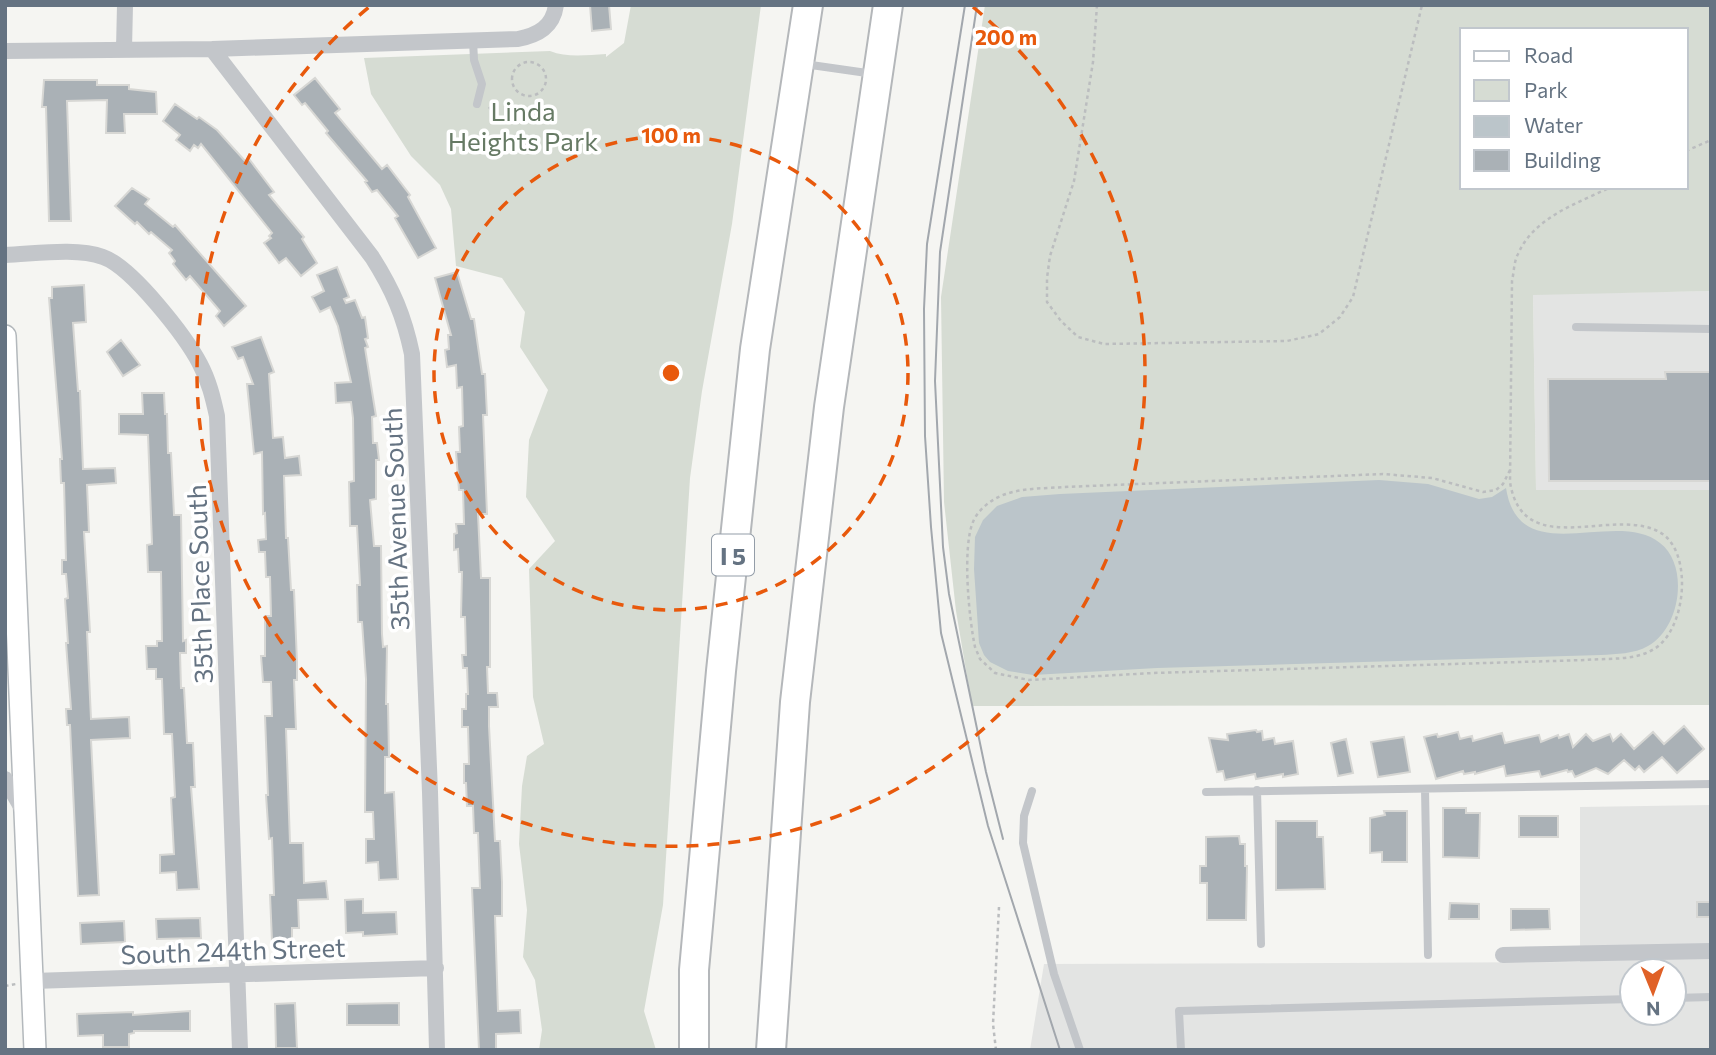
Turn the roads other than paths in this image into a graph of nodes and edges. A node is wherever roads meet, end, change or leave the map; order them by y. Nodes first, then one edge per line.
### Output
1 (125, 5) edge
2 (556, 5) edge
3 (808, 5) edge
4 (888, 5) edge
5 (473, 40) junction
6 (212, 48) junction
7 (124, 49) junction
8 (5, 51) edge
9 (799, 63) junction
10 (877, 74) junction
11 (477, 104) dead end
12 (5, 255) edge
13 (1576, 327) dead end
14 (1711, 329) edge
15 (5, 336) edge
16 (8, 462) edge
17 (5, 779) edge
18 (1711, 785) edge
19 (1425, 789) junction
20 (1257, 790) junction
21 (1032, 791) dead end
22 (1206, 792) dead end
23 (24, 811) junction
24 (1261, 944) dead end
25 (1711, 951) edge
26 (1429, 955) dead end
27 (1503, 955) dead end
28 (436, 968) junction
29 (238, 975) junction
30 (33, 981) junction
31 (1711, 997) edge
32 (1688, 998) edge
33 (1618, 999) edge
34 (35, 1050) edge
35 (240, 1050) edge
36 (438, 1050) edge
37 (694, 1050) edge
38 (771, 1050) edge
39 (1080, 1050) edge
40 (1181, 1050) edge

1 - 7 street
2 - 5 street
3 - 9 highway, I 5
4 - 10 highway
5 - 6 street
5 - 11 lane
6 - 7 street
6 - 28 street, 35th Avenue South
7 - 8 street
9 - 10 lane
9 - 37 highway, I 5
10 - 38 highway
12 - 29 street, 35th Place South
13 - 14 lane
15 - 16 main road
16 - 23 main road
17 - 23 street
18 - 19 lane
19 - 20 lane
19 - 26 lane
20 - 22 lane
20 - 24 lane
21 - 39 lane
23 - 30 main road
25 - 27 street
28 - 29 street, South 244th Street
28 - 36 street, 35th Avenue South
29 - 30 street, South 244th Street
29 - 35 street, 35th Place South
30 - 34 main road
31 - 32 lane
33 - 40 lane

